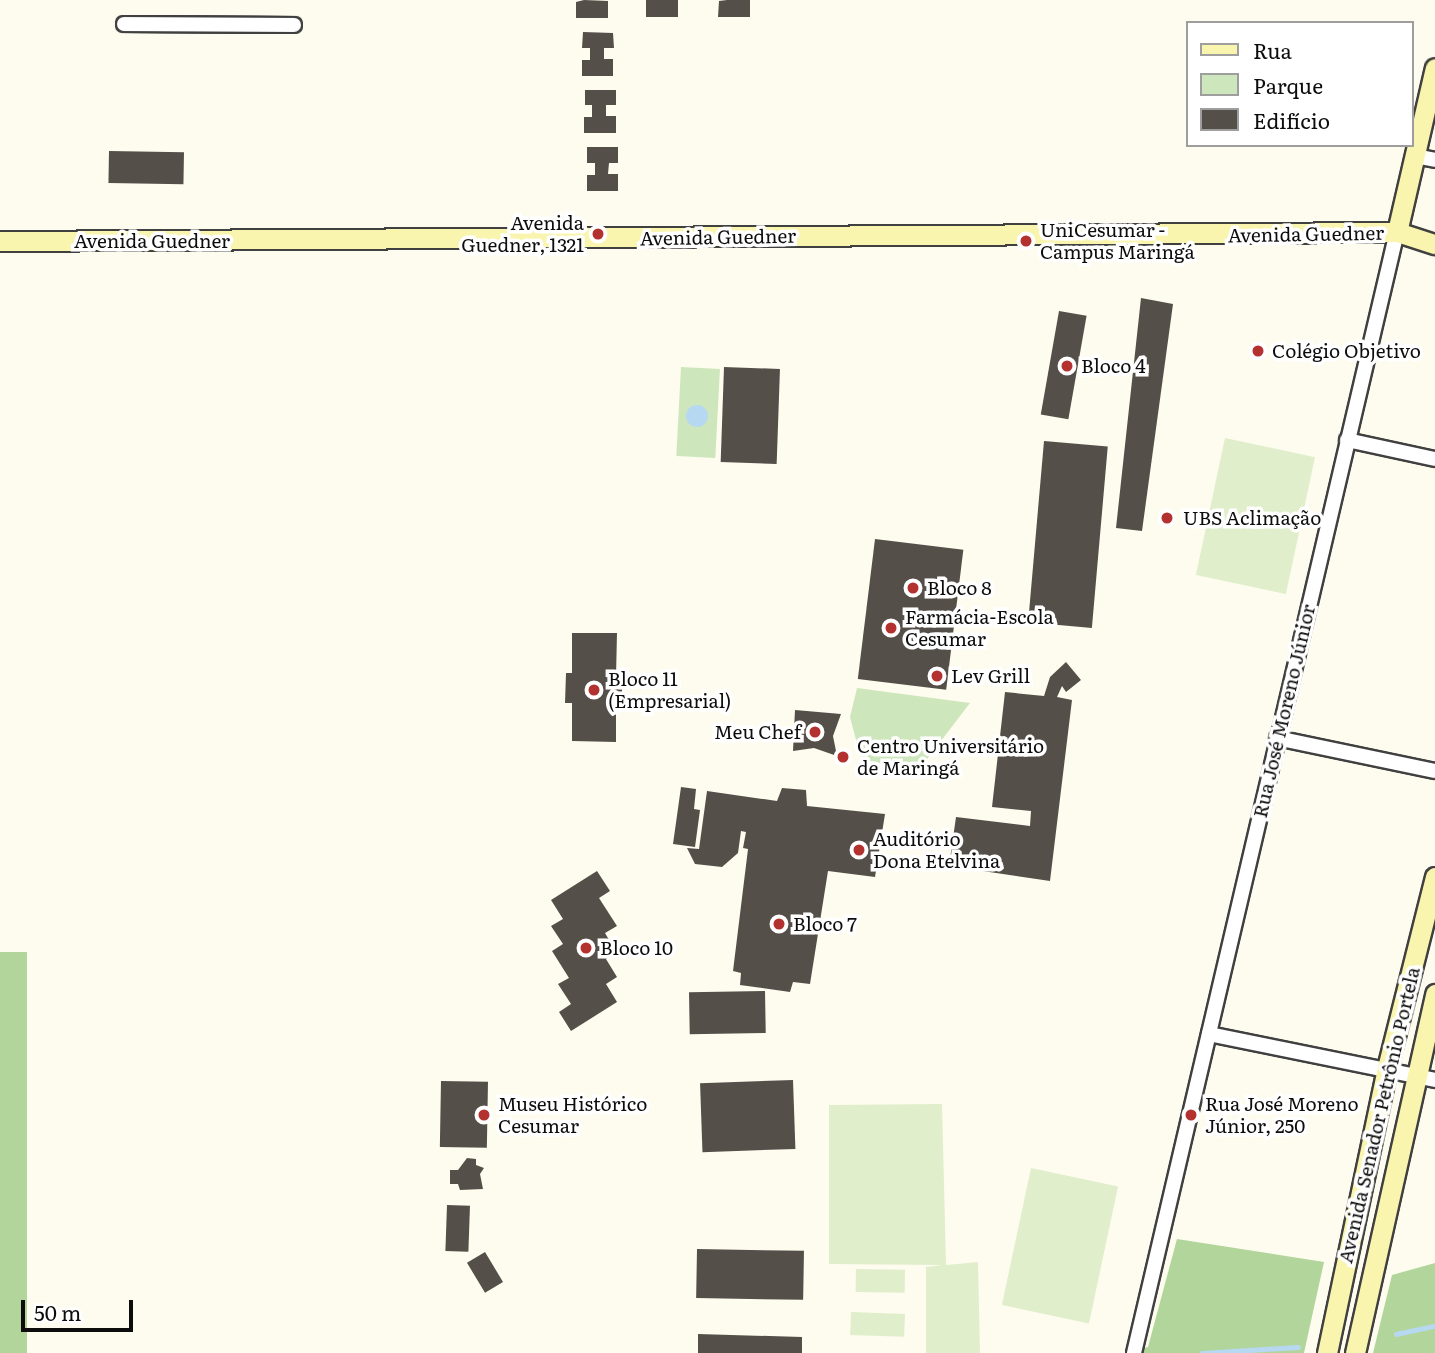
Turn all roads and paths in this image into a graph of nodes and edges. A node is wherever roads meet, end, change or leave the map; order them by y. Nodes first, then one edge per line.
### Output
1 (124, 24) dead end
2 (294, 25) dead end
3 (1435, 68) edge
4 (1415, 156) junction
5 (1435, 160) edge
6 (1397, 232) junction
7 (0, 241) edge
8 (1435, 244) edge
9 (1347, 440) junction
10 (1435, 459) edge
11 (1277, 738) junction
12 (1435, 771) edge
13 (1435, 877) edge
14 (1435, 995) edge
15 (1209, 1034) junction
16 (1387, 1068) junction
17 (1426, 1078) edge
18 (1134, 1353) edge
19 (1327, 1353) edge
20 (1355, 1353) edge

1 - 2 street
3 - 4 street, Rua José Moreno Júnior
4 - 5 street
4 - 6 street, Rua José Moreno Júnior
6 - 7 street, Avenida Guedner
6 - 8 street, Avenida Guedner
6 - 9 street, Rua José Moreno Júnior
9 - 10 street
9 - 11 street, Rua José Moreno Júnior
11 - 12 street
11 - 15 street, Rua José Moreno Júnior
13 - 16 street, Avenida Senador Petrônio Portela
14 - 17 street, Avenida Senador Petrônio Portela
15 - 16 street
15 - 18 street, Rua José Moreno Júnior
16 - 17 street
16 - 19 street, Avenida Senador Petrônio Portela
17 - 20 street, Avenida Senador Petrônio Portela

